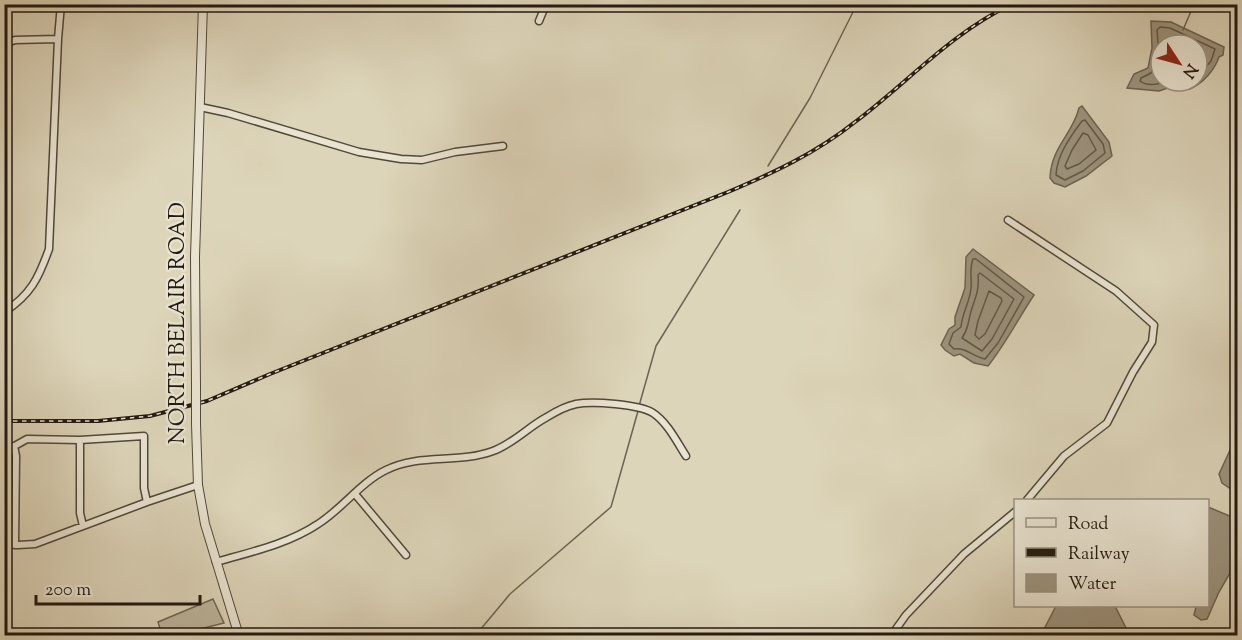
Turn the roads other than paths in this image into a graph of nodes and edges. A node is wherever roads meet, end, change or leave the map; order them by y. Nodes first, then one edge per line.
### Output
1 (61, 4) edge
2 (202, 4) edge
3 (543, 4) edge
4 (539, 21) dead end
5 (58, 39) junction
6 (4, 44) edge
7 (200, 107) junction
8 (503, 147) dead end
9 (1008, 220) dead end
10 (4, 312) edge
11 (80, 440) junction
12 (14, 446) junction
13 (4, 452) edge
14 (686, 456) dead end
15 (198, 485) junction
16 (355, 494) junction
17 (1030, 499) edge
18 (147, 502) junction
19 (1014, 513) edge
20 (83, 526) junction
21 (4, 544) edge
22 (15, 545) junction
23 (406, 555) dead end
24 (216, 561) junction
25 (239, 636) edge
26 (891, 636) edge

1 - 5 street
2 - 7 street, NORTH BELAIR ROAD
3 - 4 street
5 - 6 street
5 - 10 street
7 - 8 street
7 - 15 street, NORTH BELAIR ROAD, bridge
9 - 17 street
11 - 12 street
11 - 18 street
11 - 20 street
12 - 13 street
12 - 22 street
14 - 16 street
15 - 18 street
15 - 24 street, NORTH BELAIR ROAD
16 - 23 street
16 - 24 street
18 - 20 street
19 - 26 street
20 - 22 street
21 - 22 street
24 - 25 street, NORTH BELAIR ROAD

